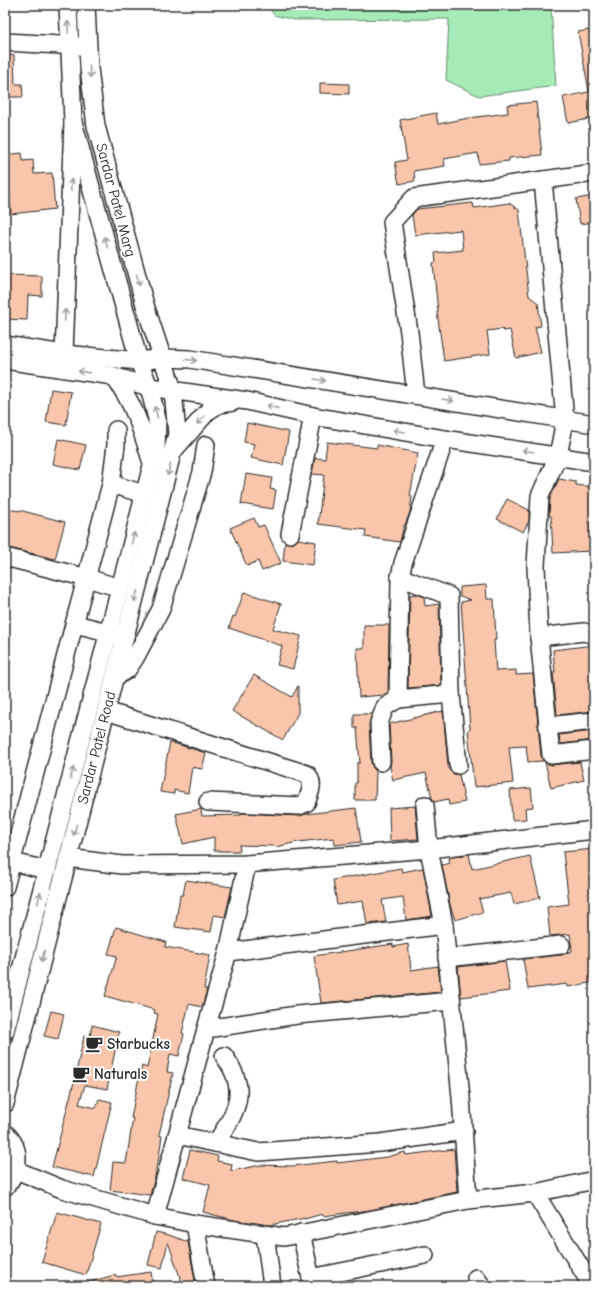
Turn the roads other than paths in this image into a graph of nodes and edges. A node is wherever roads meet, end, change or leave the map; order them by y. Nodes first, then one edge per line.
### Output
1 (68, 5) edge
2 (86, 5) edge
3 (5, 42) edge
4 (68, 46) junction
5 (88, 46) junction
6 (73, 122) junction
7 (594, 173) edge
8 (543, 180) junction
9 (5, 345) edge
10 (64, 354) junction
11 (164, 358) junction
12 (5, 360) edge
13 (139, 361) junction
14 (113, 376) junction
15 (149, 387) junction
16 (173, 390) junction
17 (416, 395) junction
18 (247, 402) junction
19 (313, 416) junction
20 (565, 420) junction
21 (594, 424) edge
22 (116, 430) dead end
23 (446, 439) junction
24 (206, 445) dead end
25 (174, 450) junction
26 (558, 456) junction
27 (594, 462) edge
28 (152, 464) junction
29 (111, 484) junction
30 (144, 494) junction
31 (290, 534) dead end
32 (5, 557) edge
33 (400, 577) junction
34 (87, 578) junction
35 (120, 588) junction
36 (75, 624) junction
37 (108, 632) junction
38 (594, 635) edge
39 (539, 636) junction
40 (126, 637) junction
41 (101, 660) junction
42 (117, 671) junction
43 (451, 694) junction
44 (398, 699) junction
45 (106, 711) junction
46 (594, 721) edge
47 (548, 726) junction
48 (594, 750) edge
49 (381, 762) dead end
50 (458, 765) dead end
51 (208, 802) dead end
52 (425, 805) dead end
53 (594, 830) edge
54 (429, 849) junction
55 (68, 858) junction
56 (12, 862) junction
57 (247, 864) junction
58 (47, 870) junction
59 (5, 888) edge
60 (444, 925) junction
61 (562, 945) dead end
62 (228, 952) junction
63 (447, 958) junction
64 (451, 1002) junction
65 (206, 1029) junction
66 (5, 1031) edge
67 (224, 1056) dead end
68 (5, 1104) edge
69 (464, 1131) junction
70 (5, 1133) edge
71 (177, 1135) junction
72 (216, 1143) junction
73 (16, 1170) junction
74 (594, 1180) edge
75 (5, 1187) edge
76 (534, 1193) junction
77 (468, 1200) junction
78 (155, 1216) junction
79 (195, 1224) junction
80 (301, 1233) junction
81 (265, 1234) junction
82 (425, 1255) dead end
83 (312, 1282) edge
84 (206, 1286) edge
85 (272, 1286) edge
86 (592, 1286) edge

4 -> 1 street
2 - 5 street, Sardar Patel Marg
3 - 4 street
4 - 5 street
4 - 6 street
5 -> 11 street, Sardar Patel Marg
10 -> 6 street
13 -> 6 street, Sardar Patel Road
7 - 8 street
8 - 17 street
8 - 20 street
9 - 10 street
10 - 13 street
11 - 13 street
11 - 16 street, Sardar Patel Marg
11 -> 17 street
14 -> 12 street
13 - 15 street, Sardar Patel Road
14 - 15 street
14 - 28 street
15 - 16 street
28 -> 15 street, Sardar Patel Road
16 - 18 street
16 - 25 street, Sardar Patel Road
17 -> 20 street
19 -> 18 street
18 -> 25 street
23 -> 19 street
19 - 31 street
20 - 21 street
20 - 26 street
22 - 29 street
26 -> 23 street
23 - 33 street
24 - 42 street
25 -> 40 street, Sardar Patel Road
26 - 27 street
26 - 39 street
28 - 30 street, Sardar Patel Road
29 - 30 street
29 - 34 street
35 -> 30 street, Sardar Patel Road
32 - 34 street
33 - 43 street
33 - 44 street
34 - 35 street
34 - 36 street
35 - 37 street, Sardar Patel Road
36 - 37 street
36 - 56 street
37 - 40 street
37 - 41 street, Sardar Patel Road
38 - 39 street
39 - 47 street
40 - 42 street, Sardar Patel Road
41 - 42 street
58 -> 41 street, Sardar Patel Road
42 - 45 street, Sardar Patel Road
43 - 44 street
43 - 50 street
44 - 49 street
45 - 51 street
45 -> 55 street, Sardar Patel Road
46 - 47 street
47 - 48 street
52 - 54 street
53 - 54 street
54 - 57 street
54 - 60 street
55 - 57 street
55 -> 68 street, Sardar Patel Road
56 - 58 street
56 - 59 street
57 - 62 street
66 -> 58 street, Sardar Patel Road
60 - 62 street
60 - 63 street
61 - 63 street
62 - 65 street
63 - 64 street
64 - 65 street
64 - 69 street
65 - 71 street
67 - 72 street
69 - 72 street
69 - 77 street
70 - 73 street
71 - 72 street
71 - 78 street
73 - 75 street
73 - 78 street
74 - 76 street
76 - 77 street
76 - 86 street
77 - 80 street
78 - 79 street
79 - 81 street
79 - 84 street
80 - 81 street
80 - 83 street
81 - 85 street
82 - 83 street

